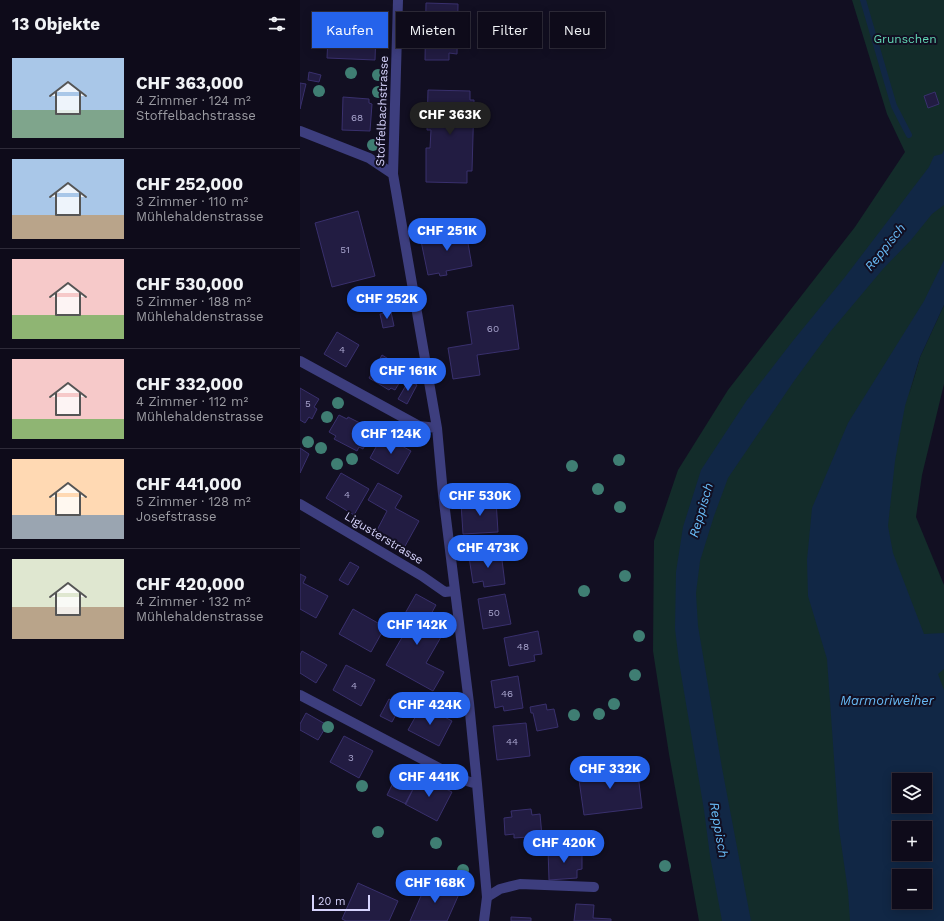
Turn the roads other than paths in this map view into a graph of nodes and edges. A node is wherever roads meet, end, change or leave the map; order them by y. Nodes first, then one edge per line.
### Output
1 (398, 0) edge
2 (300, 131) edge
3 (393, 174) junction
4 (300, 361) edge
5 (437, 428) junction
6 (300, 504) edge
7 (454, 591) junction
8 (300, 695) edge
9 (477, 784) junction
10 (594, 887) dead end
11 (487, 896) junction
12 (484, 921) edge

1 - 3 street, Stoffelbachstrasse
2 - 3 street
3 - 5 street, Stoffelbachstrasse
4 - 5 street
5 - 7 street, Stoffelbachstrasse
6 - 7 street, Ligusterstrasse
7 - 9 street, Stoffelbachstrasse
8 - 9 street
9 - 11 street, Stoffelbachstrasse
10 - 11 street
11 - 12 street, Stoffelbachstrasse

